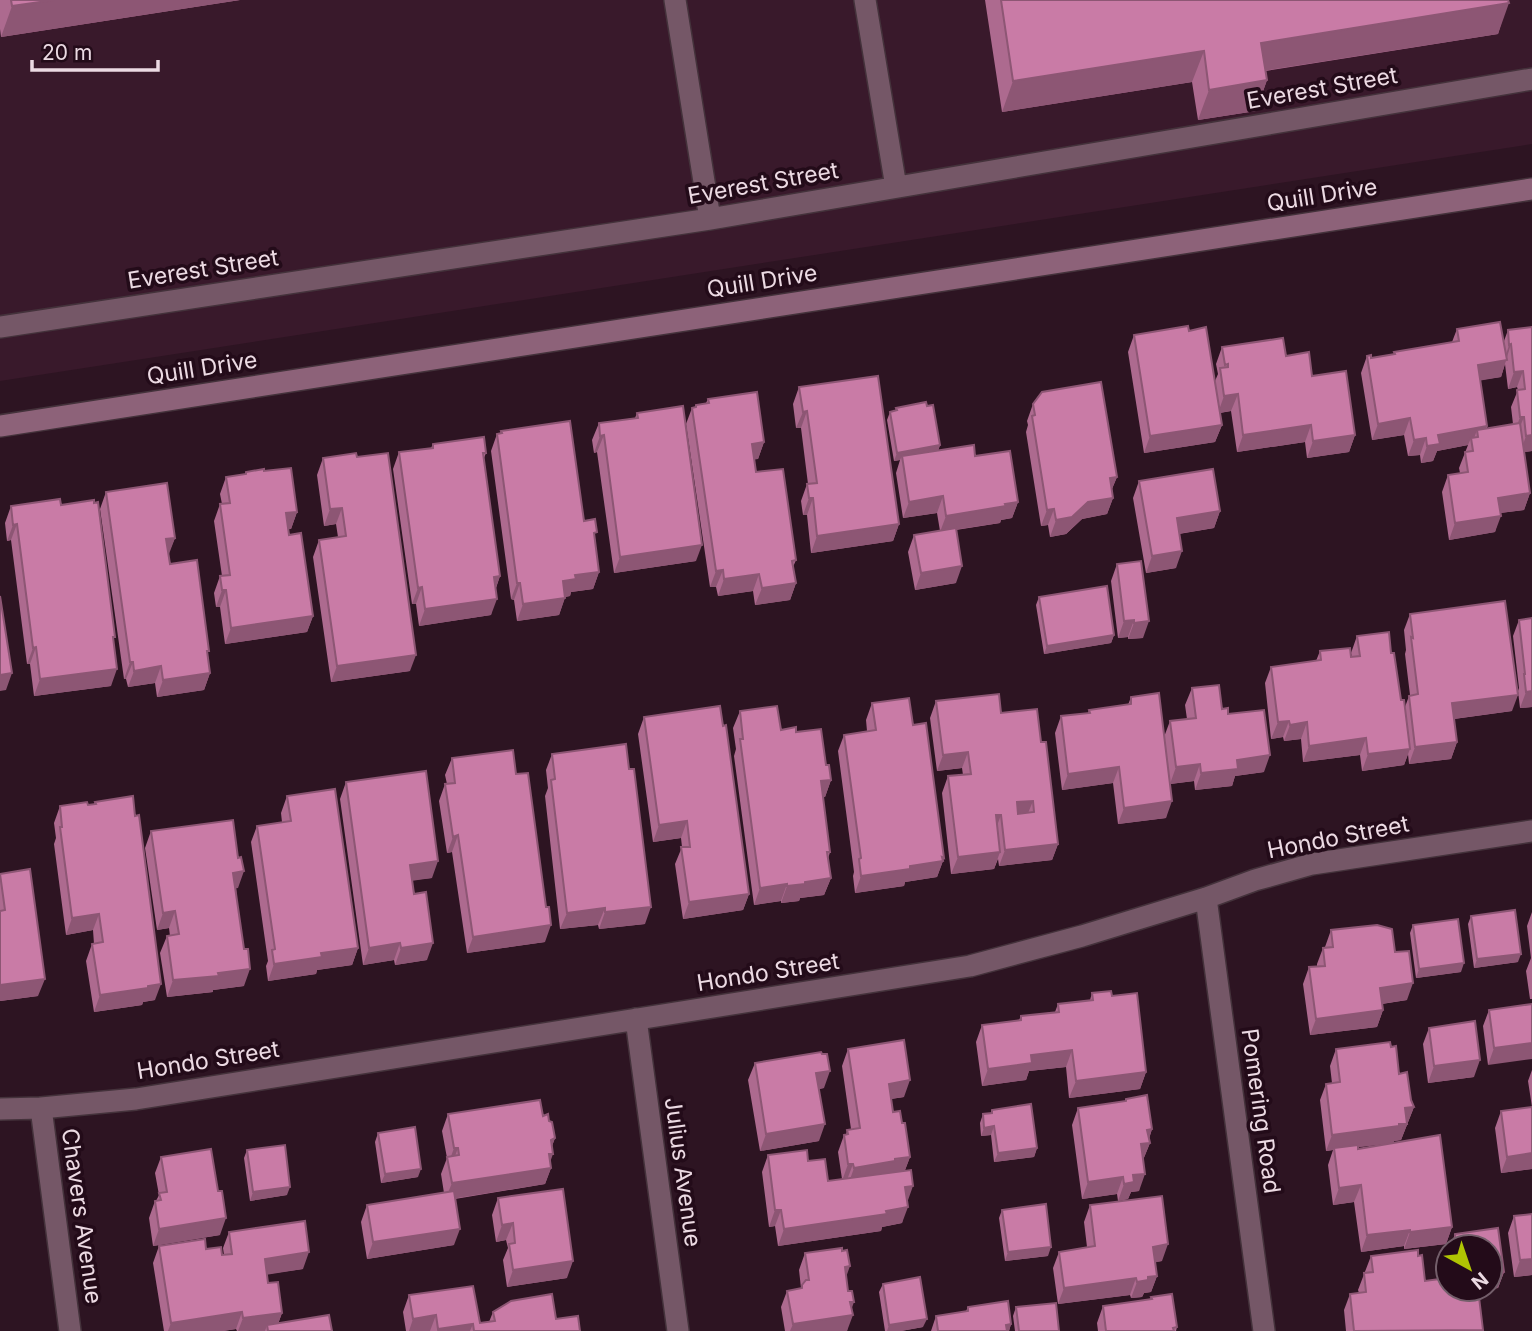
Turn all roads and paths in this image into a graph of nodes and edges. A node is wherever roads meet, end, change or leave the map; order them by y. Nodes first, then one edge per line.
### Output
1 (675, 0) edge
2 (864, 0) edge
3 (1532, 79) edge
4 (896, 187) junction
5 (1532, 189) edge
6 (710, 219) junction
7 (0, 327) edge
8 (0, 426) edge
9 (1532, 831) edge
10 (1206, 898) junction
11 (636, 1019) junction
12 (41, 1108) junction
13 (0, 1109) edge
14 (71, 1331) edge
15 (678, 1331) edge
16 (1264, 1331) edge

1 - 6 street
2 - 4 street
3 - 4 street, Everest Street
4 - 6 street, Everest Street
5 - 8 street, Quill Drive
6 - 7 street, Everest Street
9 - 10 street, Hondo Street
10 - 11 street, Hondo Street
10 - 16 street, Pomering Road
11 - 12 street, Hondo Street
11 - 15 street, Julius Avenue
12 - 13 street, Hondo Street
12 - 14 street, Chavers Avenue

